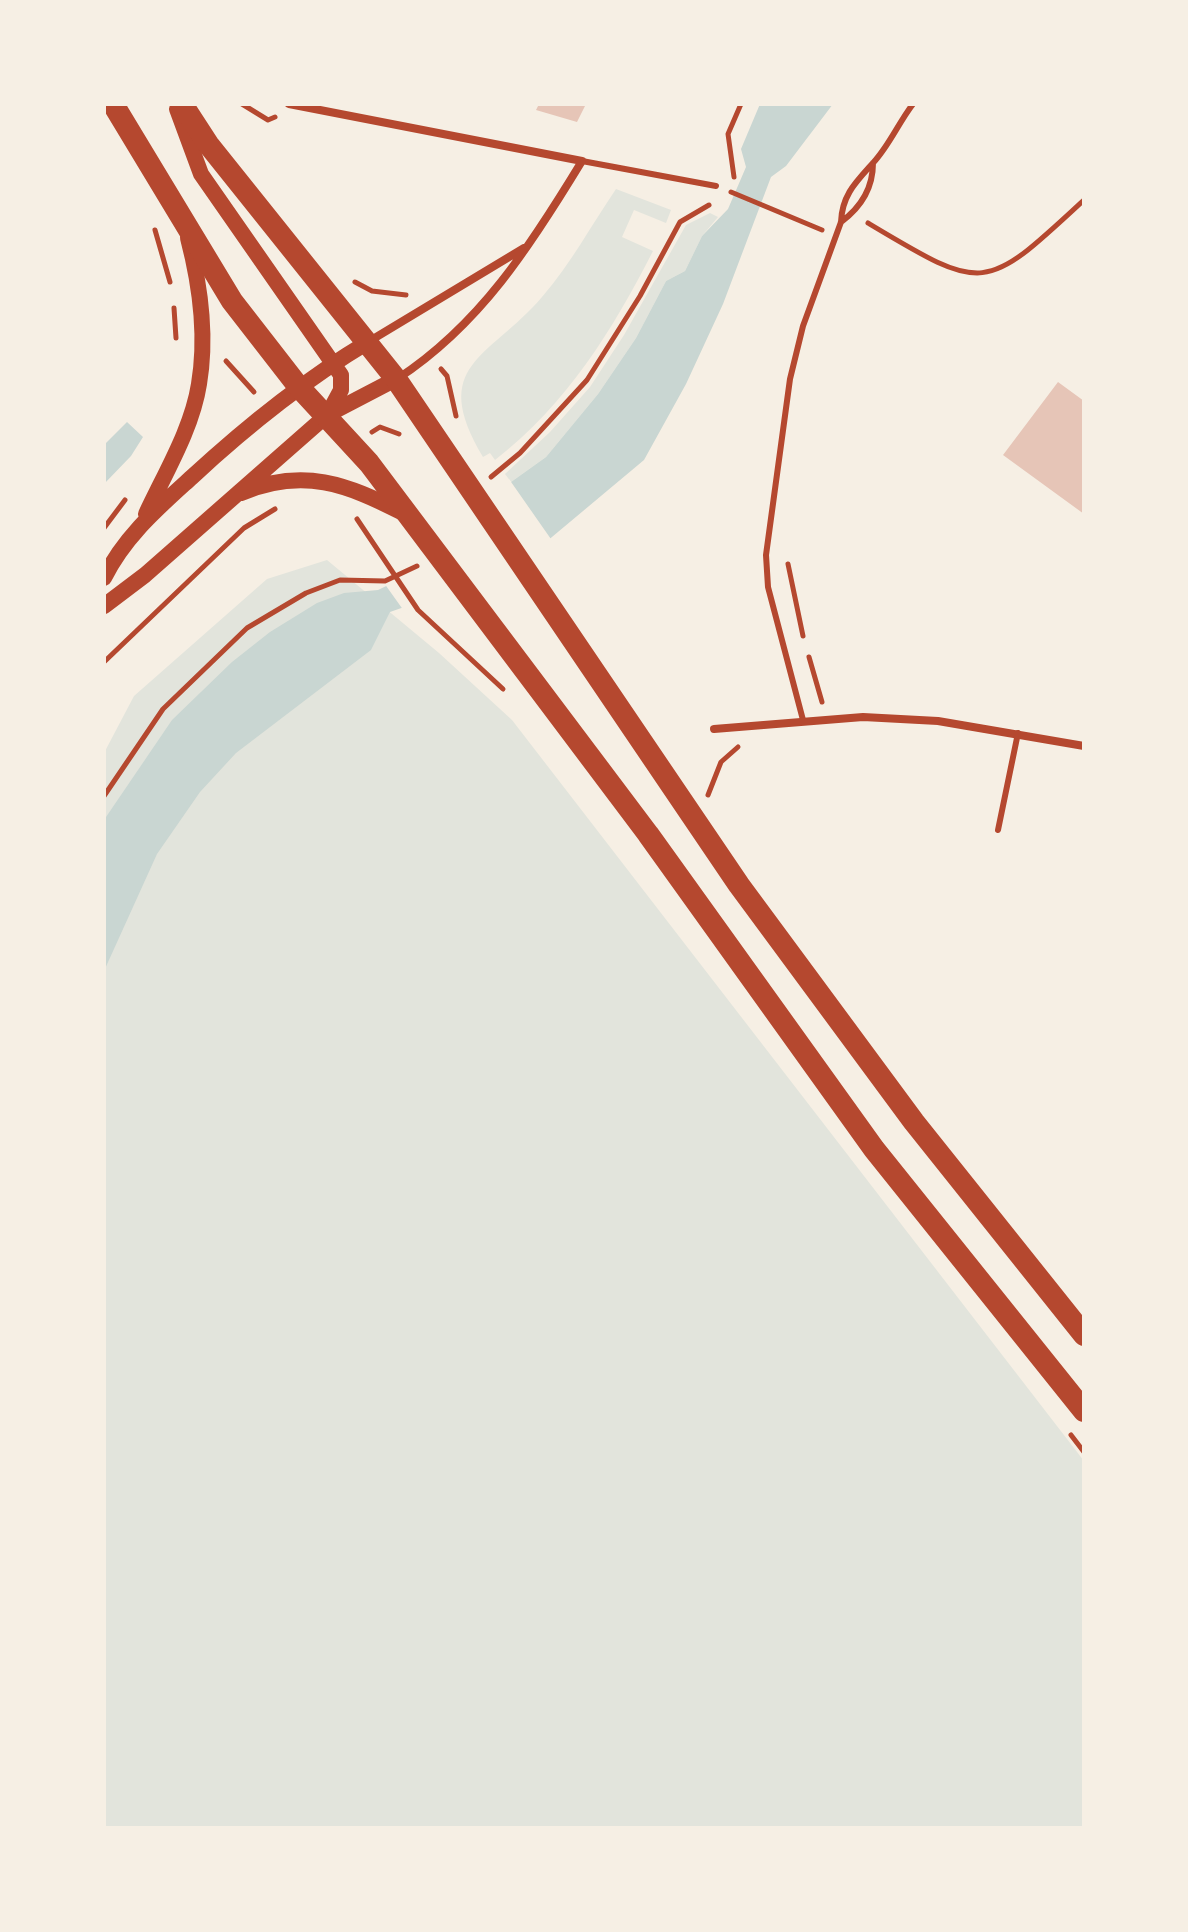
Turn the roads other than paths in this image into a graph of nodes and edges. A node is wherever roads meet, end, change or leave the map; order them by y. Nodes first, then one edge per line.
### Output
1 (113, 104) edge
2 (175, 104) edge
3 (182, 104) edge
4 (289, 104) edge
5 (913, 104) edge
6 (582, 161) junction
7 (873, 163) junction
8 (716, 186) road end
9 (841, 222) junction
10 (186, 228) junction
11 (532, 243) junction
12 (368, 342) junction
13 (335, 362) junction
14 (396, 379) junction
15 (298, 386) junction
16 (327, 415) junction
17 (226, 501) junction
18 (403, 513) junction
19 (142, 523) junction
20 (104, 578) edge
21 (104, 606) edge
22 (803, 720) junction
23 (714, 729) dead end
24 (1018, 733) junction
25 (1084, 746) edge
26 (998, 830) dead end
27 (1084, 1335) edge
28 (1084, 1411) edge

1 - 10 highway
2 - 13 main road
3 - 12 highway
4 - 6 street
5 - 7 lane
6 - 8 lane
6 - 11 street
7 - 9 lane
7 - 9 lane
9 - 22 lane
10 - 15 highway
10 - 19 main road
11 - 12 street
11 - 14 street
12 - 13 main road
12 - 14 highway
13 - 15 main road
13 - 16 main road
14 - 16 main road
14 - 27 highway
15 - 16 highway
15 - 19 main road
16 - 17 main road
16 - 18 highway
17 - 18 main road
17 - 21 main road
18 - 28 highway
19 - 20 main road
22 - 23 street
22 - 24 street
24 - 25 street
24 - 26 lane

